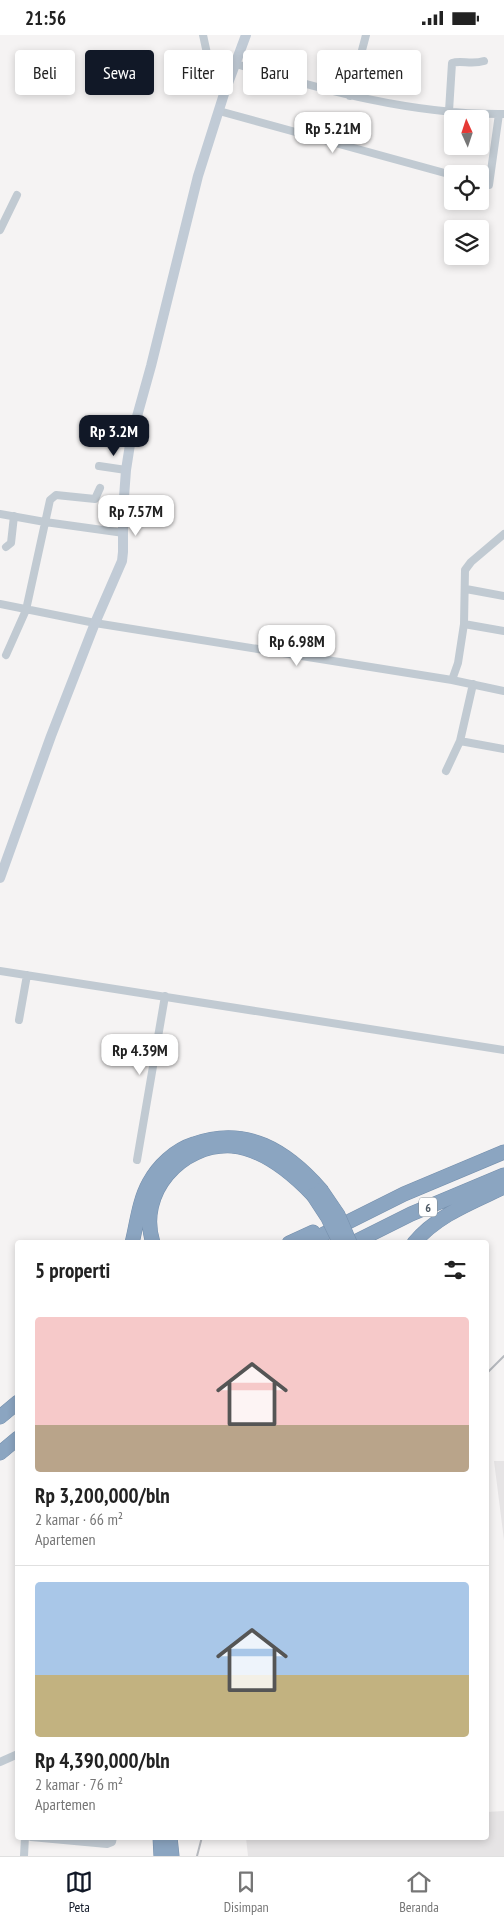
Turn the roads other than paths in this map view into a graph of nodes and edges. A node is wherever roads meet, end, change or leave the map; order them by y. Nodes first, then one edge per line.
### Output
1 (203, 35) edge
2 (246, 35) edge
3 (366, 35) edge
4 (206, 50) edge
5 (484, 61) dead end
6 (236, 64) junction
7 (233, 72) edge
8 (224, 95) edge
9 (350, 96) junction
10 (449, 110) edge
11 (219, 111) junction
12 (444, 111) edge
13 (501, 114) edge
14 (444, 173) edge
15 (489, 185) edge
16 (18, 195) dead end
17 (0, 230) edge
18 (99, 467) dead end
19 (126, 470) junction
20 (100, 487) dead end
21 (0, 513) edge
22 (14, 516) junction
23 (45, 522) junction
24 (124, 533) junction
25 (504, 535) edge
26 (6, 547) dead end
27 (466, 589) junction
28 (504, 596) edge
29 (0, 604) edge
30 (26, 610) junction
31 (95, 623) junction
32 (464, 624) junction
33 (504, 631) edge
34 (6, 655) dead end
35 (452, 680) junction
36 (474, 684) junction
37 (504, 691) edge
38 (460, 741) junction
39 (504, 749) edge
40 (446, 771) dead end
41 (0, 878) edge
42 (0, 971) edge
43 (27, 975) junction
44 (164, 996) junction
45 (19, 1020) dead end
46 (504, 1050) edge
47 (504, 1153) edge
48 (137, 1160) dead end
49 (504, 1175) edge
50 (504, 1187) edge
51 (317, 1193) junction
52 (404, 1194) junction
53 (133, 1240) edge
54 (152, 1240) edge
55 (295, 1240) edge
56 (312, 1240) edge
57 (339, 1240) edge
58 (350, 1240) edge
59 (358, 1240) edge
60 (417, 1240) edge
61 (15, 1405) edge
62 (15, 1415) edge
63 (0, 1417) edge
64 (0, 1426) edge
65 (15, 1441) edge
66 (0, 1453) edge
67 (15, 1755) edge
68 (0, 1762) edge
69 (24, 1840) edge
70 (83, 1840) edge
71 (113, 1840) edge
72 (160, 1840) edge
73 (170, 1840) edge
74 (24, 1856) edge
75 (162, 1856) edge
76 (172, 1856) edge

1 - 4 street
2 - 6 main road
3 - 9 street
5 - 10 street
6 - 7 main road
6 - 9 street
8 - 11 main road
9 - 12 street
11 - 14 street
11 - 19 main road
13 - 15 street
16 - 17 street
18 - 19 street
19 - 24 main road
20 - 23 street
21 - 22 street
22 - 23 street
22 - 26 street
23 - 24 street
23 - 30 street
24 - 31 main road
25 - 27 street
27 - 28 street
27 - 32 street
29 - 30 street
30 - 31 street
30 - 34 street
31 - 35 street
31 - 41 main road
32 - 33 street
32 - 35 street
35 - 36 street
36 - 37 street
36 - 38 street
38 - 39 street
38 - 40 street
42 - 43 street
43 - 44 street
43 - 45 street
44 - 46 street
44 - 48 street
47 - 52 highway, 6
49 - 59 highway, 6
50 - 60 highway
51 - 53 highway
51 - 54 highway
51 - 57 highway, bridge
51 - 58 highway, bridge
52 - 55 highway
52 - 56 highway, 6
61 - 63 highway
62 - 64 highway
65 - 66 highway
67 - 68 street
69 - 74 street
70 - 71 street
72 - 75 highway
73 - 76 highway

